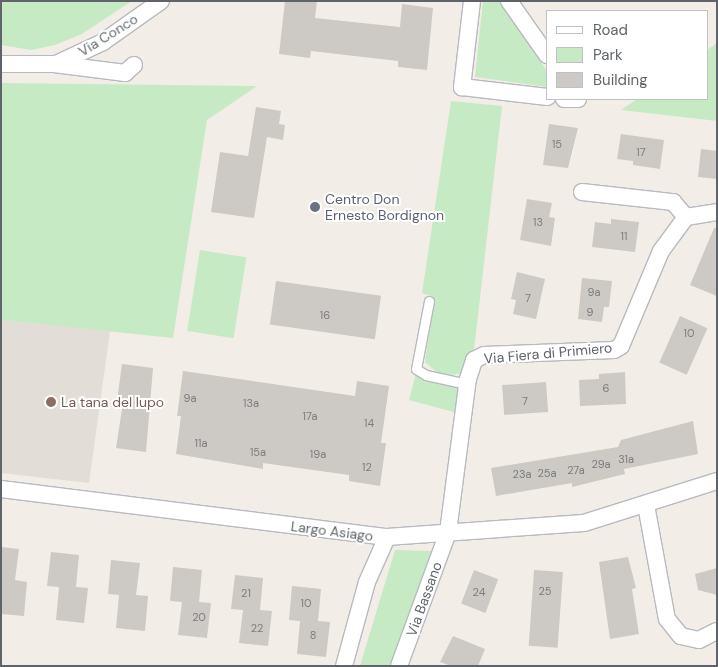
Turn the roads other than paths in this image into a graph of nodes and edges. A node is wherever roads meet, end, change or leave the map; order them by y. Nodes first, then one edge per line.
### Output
1 (161, 1) edge
2 (472, 1) edge
3 (509, 1) edge
4 (546, 54) edge
5 (1, 64) edge
6 (54, 64) junction
7 (134, 65) dead end
8 (546, 97) edge
9 (582, 192) dead end
10 (717, 212) edge
11 (686, 217) junction
12 (429, 301) dead end
13 (467, 384) junction
14 (717, 481) edge
15 (1, 489) edge
16 (646, 506) junction
17 (448, 532) junction
18 (387, 537) junction
19 (717, 631) edge
20 (344, 666) edge
21 (399, 666) edge

1 - 6 street, Via Conco
2 - 8 street
3 - 4 street
5 - 6 street
6 - 7 street
9 - 11 street
10 - 11 street
11 - 13 street, Via Fiera di Primiero
12 - 13 lane
13 - 17 street, Via Fiera di Primiero
14 - 16 street, Largo Asiago
15 - 18 street, Largo Asiago
16 - 17 street, Largo Asiago
16 - 19 street
17 - 18 street, Largo Asiago
17 - 21 street, Via Bassano
18 - 20 street

